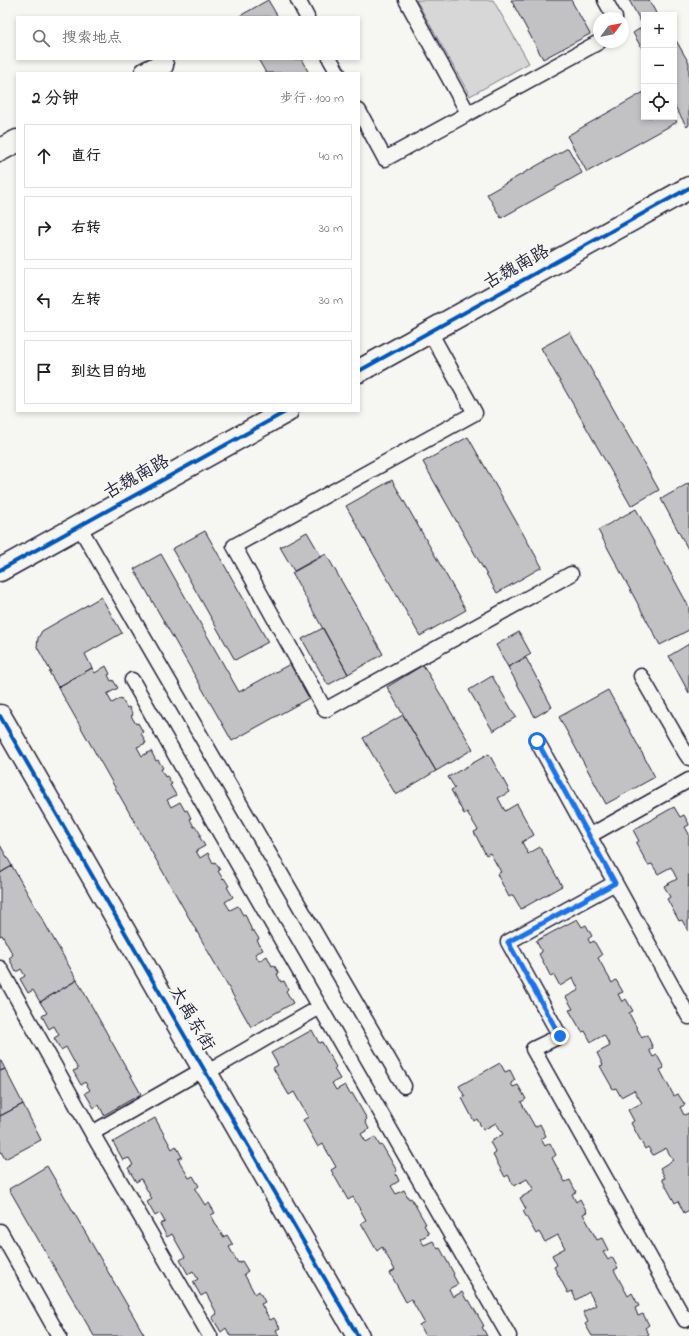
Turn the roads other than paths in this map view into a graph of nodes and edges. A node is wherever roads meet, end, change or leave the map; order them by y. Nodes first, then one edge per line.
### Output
1 (298, 0) edge
2 (406, 0) edge
3 (605, 0) edge
4 (612, 12) edge
5 (306, 16) edge
6 (593, 45) edge
7 (331, 60) edge
8 (337, 72) edge
9 (360, 113) edge
10 (468, 113) junction
11 (16, 142) edge
12 (0, 150) edge
13 (689, 188) edge
14 (430, 332) junction
15 (360, 370) edge
16 (285, 412) edge
17 (79, 526) junction
18 (0, 570) edge
19 (571, 574) dead end
20 (641, 676) dead end
21 (132, 680) dead end
22 (0, 716) edge
23 (537, 741) dead end
24 (689, 758) edge
25 (689, 780) edge
26 (589, 836) junction
27 (615, 883) junction
28 (0, 968) edge
29 (320, 1007) junction
30 (689, 1017) edge
31 (205, 1071) junction
32 (404, 1086) dead end
33 (92, 1133) junction
34 (0, 1231) edge
35 (689, 1318) edge
36 (59, 1336) edge
37 (210, 1336) edge
38 (358, 1336) edge
39 (509, 1336) edge

1 - 5 lane
2 - 10 lane
3 - 4 lane
6 - 10 lane
7 - 8 lane
9 - 10 lane
11 - 12 street
13 - 14 street, 古魏南路
14 - 15 street, 古魏南路
14 - 19 lane
16 - 17 street, 古魏南路
17 - 18 street, 古魏南路
17 - 32 lane
20 - 24 lane
21 - 29 lane
22 - 31 street, 大禹东街
23 - 26 lane
25 - 26 lane
26 - 27 lane
27 - 30 lane
27 - 35 lane
28 - 33 lane
29 - 31 lane
29 - 39 lane
31 - 33 lane
31 - 38 street, 大禹东街
33 - 37 lane
34 - 36 lane

